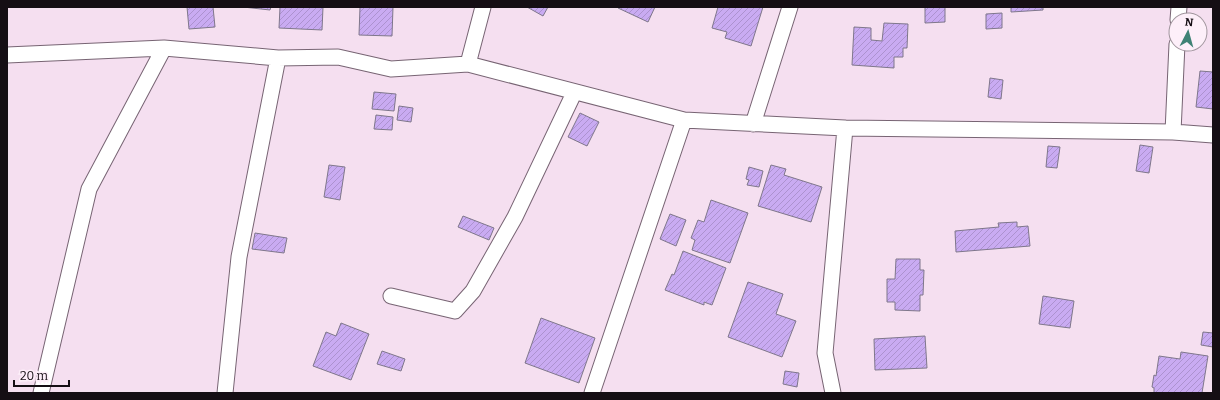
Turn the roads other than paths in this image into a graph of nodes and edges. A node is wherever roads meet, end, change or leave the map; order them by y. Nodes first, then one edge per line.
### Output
1 (483, 7) edge
2 (790, 7) edge
3 (164, 48) junction
4 (1177, 52) edge
5 (7, 55) edge
6 (278, 58) junction
7 (468, 64) junction
8 (574, 93) junction
9 (684, 120) junction
10 (753, 124) junction
11 (845, 128) junction
12 (1172, 132) junction
13 (1213, 135) edge
14 (391, 296) dead end
15 (41, 393) edge
16 (225, 393) edge
17 (592, 393) edge
18 (833, 393) edge

1 - 7 street
2 - 10 street
3 - 5 street
3 - 6 street
3 - 15 street
4 - 12 street
6 - 7 street
6 - 16 street
7 - 8 street
8 - 9 street
8 - 14 street
9 - 10 street
9 - 17 street
10 - 11 street
11 - 12 street
11 - 18 street
12 - 13 street

